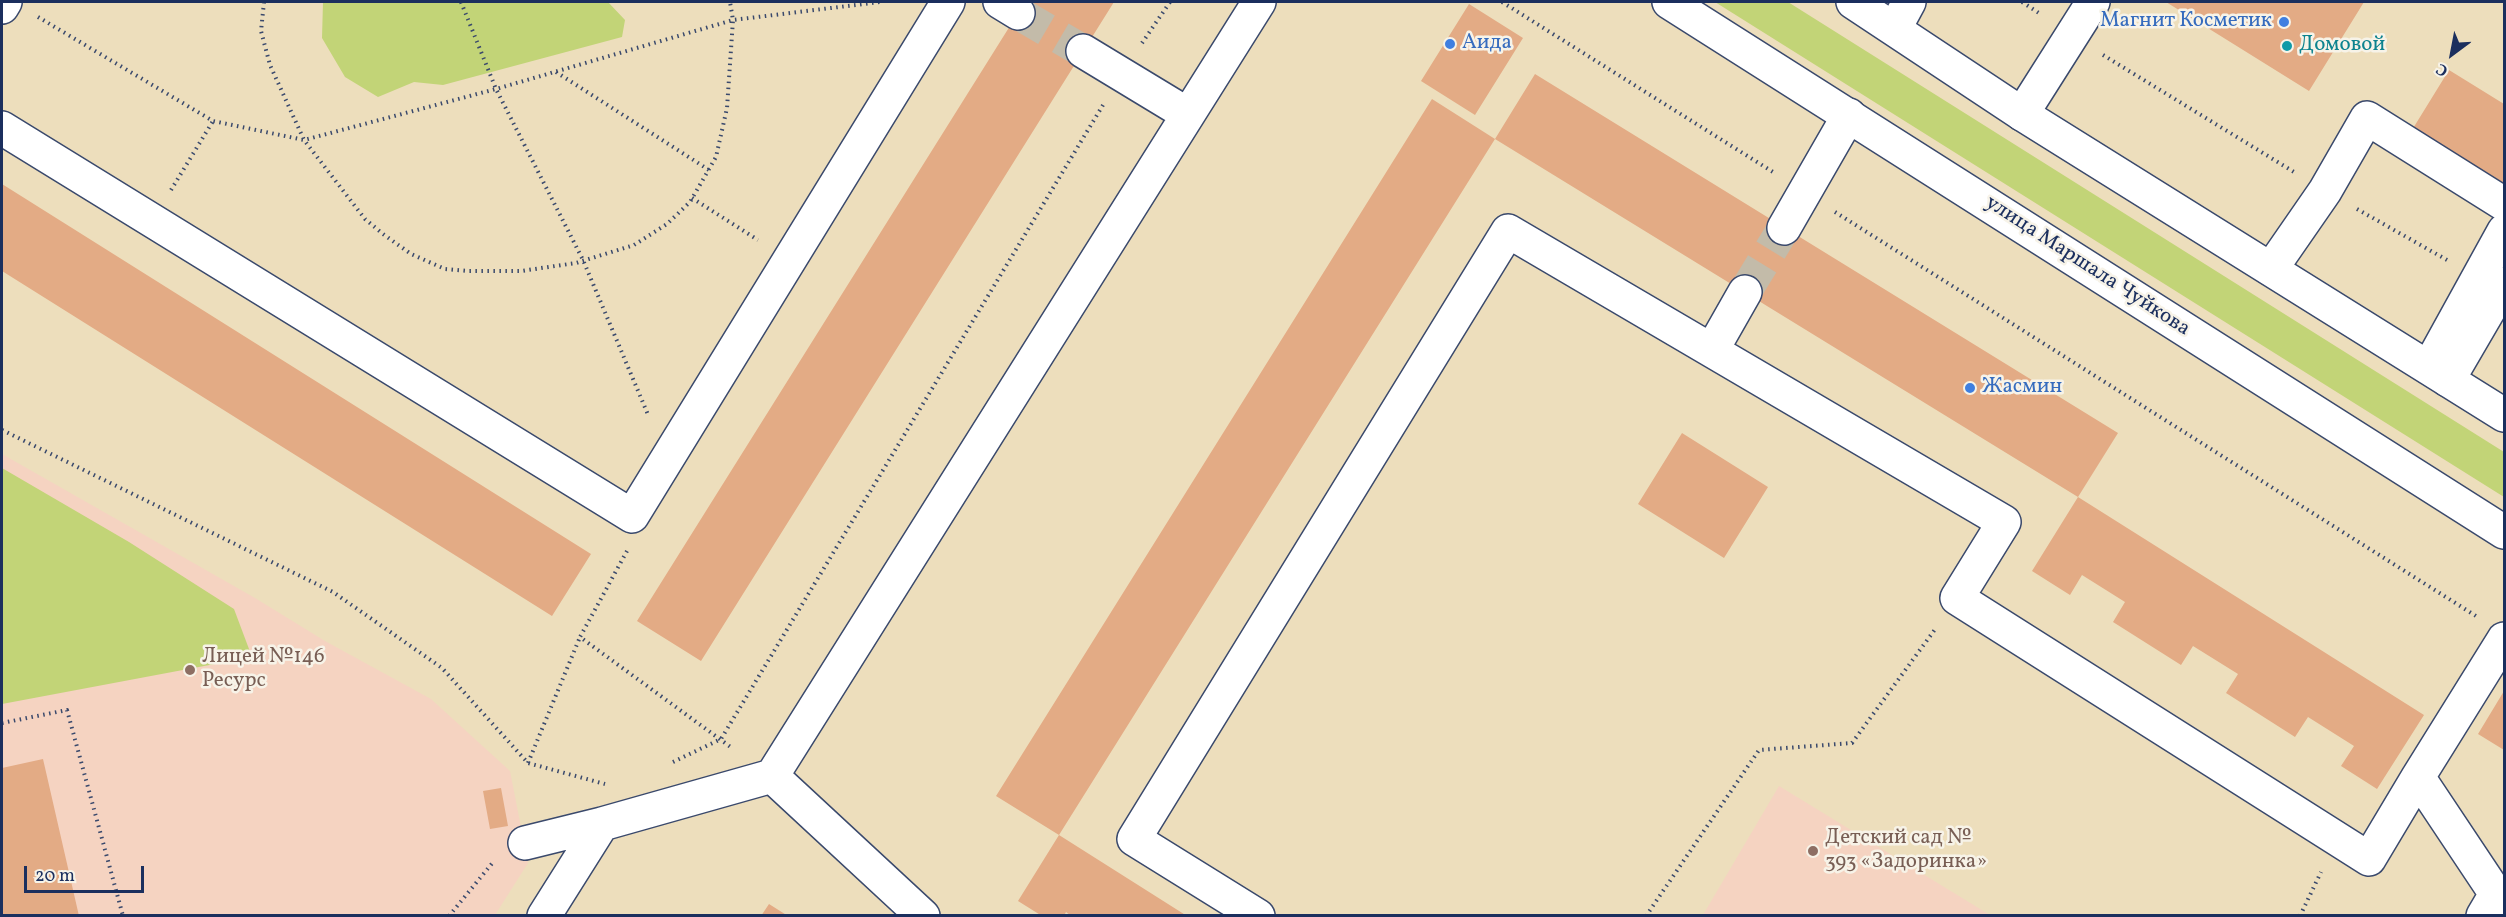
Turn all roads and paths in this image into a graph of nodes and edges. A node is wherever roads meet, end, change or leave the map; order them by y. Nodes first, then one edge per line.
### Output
1 (264, 2) edge
2 (461, 2) edge
3 (730, 2) edge
4 (880, 2) edge
5 (948, 2) edge
6 (1259, 2) edge
7 (1502, 2) edge
8 (1669, 2) edge
9 (1853, 2) edge
10 (2022, 2) edge
11 (2093, 2) edge
12 (13, 7) edge
13 (1902, 15) edge
14 (733, 20) junction
15 (2073, 36) junction
16 (1083, 51) tunnel mouth
17 (556, 72) junction
18 (496, 89) junction
19 (1187, 114) junction
20 (2022, 114) junction
21 (1849, 115) junction
22 (213, 121) junction
23 (2, 128) edge
24 (304, 140) junction
25 (709, 170) junction
26 (2325, 191) junction
27 (1805, 192) junction
28 (692, 198) junction
29 (2505, 204) edge
30 (152, 221) junction
31 (1784, 228) tunnel mouth
32 (2505, 231) edge
33 (583, 260) junction
34 (789, 260) junction
35 (2271, 269) junction
36 (2491, 281) edge
37 (1745, 292) tunnel mouth
38 (1712, 350) junction
39 (2439, 373) junction
40 (2505, 415) edge
41 (667, 459) junction
42 (632, 516) junction
43 (2505, 532) edge
44 (1957, 598) junction
45 (2494, 630) edge
46 (580, 637) junction
47 (2, 723) edge
48 (528, 764) dead end
49 (772, 776) junction
50 (2418, 777) junction
51 (602, 824) junction
52 (2337, 838) junction
53 (525, 843) joint
54 (123, 915) edge
55 (449, 915) edge
56 (544, 915) edge
57 (923, 915) edge
58 (1258, 915) edge
59 (1646, 915) edge
60 (2300, 915) edge
61 (2483, 915) edge

1 - 24 path
2 - 18 path
3 - 14 path
4 - 14 path
5 - 34 main road
6 - 19 main road
7 - 27 path
8 - 21 main road, улица Маршала Чуйкова
9 - 13 main road
10 - 15 path
11 - 15 main road
12 - 22 path
13 - 20 main road
14 - 17 path
14 - 25 path
15 - 20 main road
15 - 26 path
16 - 19 main road
17 - 18 path
17 - 25 path
18 - 24 path
18 - 33 path
19 - 49 main road
20 - 35 main road
21 - 27 main road
21 - 43 main road, улица Маршала Чуйкова
22 - 24 path
22 - 30 path
23 - 30 main road
24 - 33 path
25 - 28 path
26 - 29 main road
26 - 35 main road
26 - 36 path
27 - 31 main road
27 - 45 path
28 - 33 path
28 - 34 path
30 - 42 main road
32 - 36 main road
33 - 41 path
34 - 41 main road
35 - 39 main road
36 - 39 main road
37 - 38 main road
38 - 44 main road
38 - 58 main road
39 - 40 main road
41 - 42 main road
42 - 46 path
44 - 52 main road
44 - 59 path
45 - 50 main road
46 - 48 path
46 - 49 path
47 - 54 path
49 - 51 main road
49 - 57 main road
50 - 52 main road
50 - 61 main road
51 - 53 main road
51 - 56 main road
52 - 60 path
53 - 55 path

